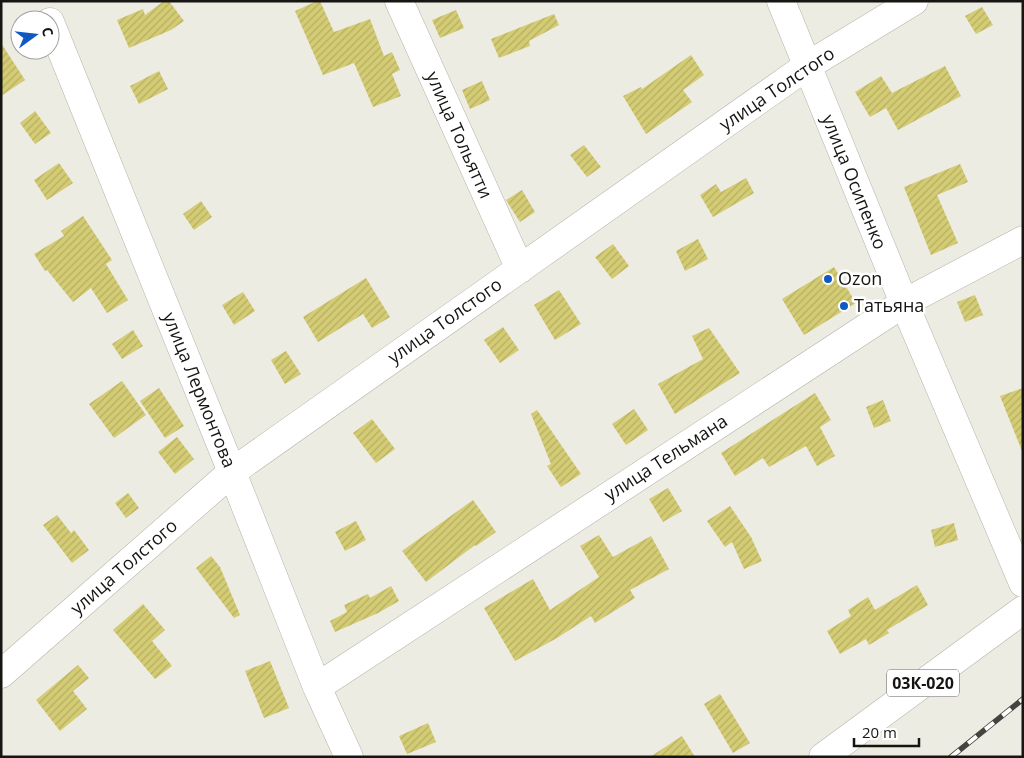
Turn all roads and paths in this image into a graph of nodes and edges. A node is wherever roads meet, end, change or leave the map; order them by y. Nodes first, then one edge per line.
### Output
1 (399, 1) edge
2 (781, 1) edge
3 (914, 1) edge
4 (60, 46) edge
5 (807, 66) junction
6 (1023, 240) edge
7 (520, 269) junction
8 (904, 303) junction
9 (232, 472) junction
10 (1023, 583) edge
11 (1023, 610) edge
12 (1, 674) edge
13 (317, 687) junction
14 (349, 757) edge
15 (823, 757) edge

1 - 7 street, улица Тольятти
2 - 5 street, улица Осипенко
3 - 5 street, улица Толстого
4 - 9 street, улица Лермонтова
5 - 7 street, улица Толстого
5 - 8 street, улица Осипенко
6 - 8 street, улица Тельмана
7 - 9 street, улица Толстого
8 - 10 street, улица Осипенко
8 - 13 street, улица Тельмана
9 - 12 street, улица Толстого
9 - 13 street, улица Лермонтова
11 - 15 street, 03К-020
13 - 14 street, улица Лермонтова

